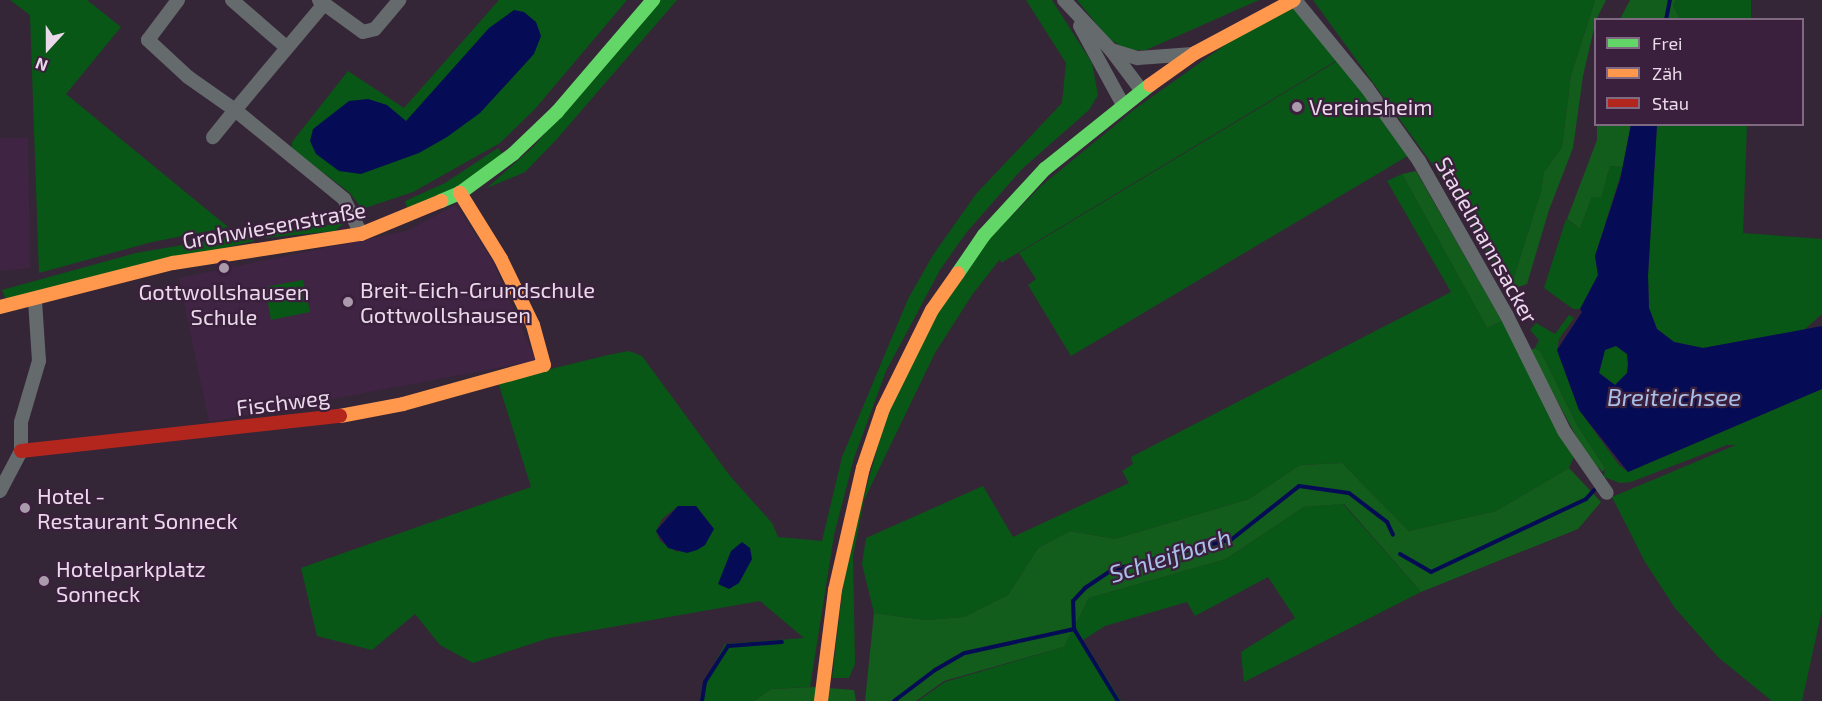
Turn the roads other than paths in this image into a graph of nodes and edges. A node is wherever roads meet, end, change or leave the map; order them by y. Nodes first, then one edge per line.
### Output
1 (178, 0) edge
2 (232, 0) edge
3 (399, 0) edge
4 (652, 0) edge
5 (1294, 0) edge
6 (322, 2) edge
7 (1068, 5) edge
8 (286, 47) junction
9 (1111, 50) junction
10 (1195, 53) junction
11 (1142, 91) junction
12 (1123, 105) junction
13 (235, 110) junction
14 (213, 137) dead end
15 (460, 193) junction
16 (361, 234) junction
17 (35, 300) junction
18 (0, 307) edge
19 (21, 451) junction
20 (0, 491) edge
21 (1607, 493) dead end
22 (821, 701) edge

1 - 13 street
2 - 8 street
3 - 6 street
4 - 15 street, Grohwiesenstraße
5 - 10 street
5 - 21 street, Stadelmannsacker
6 - 8 street
7 - 9 street
7 - 12 street
8 - 13 street
9 - 10 street
9 - 11 street
10 - 11 street
11 - 12 street
12 - 22 street
13 - 14 street
13 - 16 street
15 - 16 street, Grohwiesenstraße
15 - 19 street, Fischweg
16 - 17 street, Grohwiesenstraße
17 - 18 street, Grohwiesenstraße
17 - 19 street
19 - 20 street

